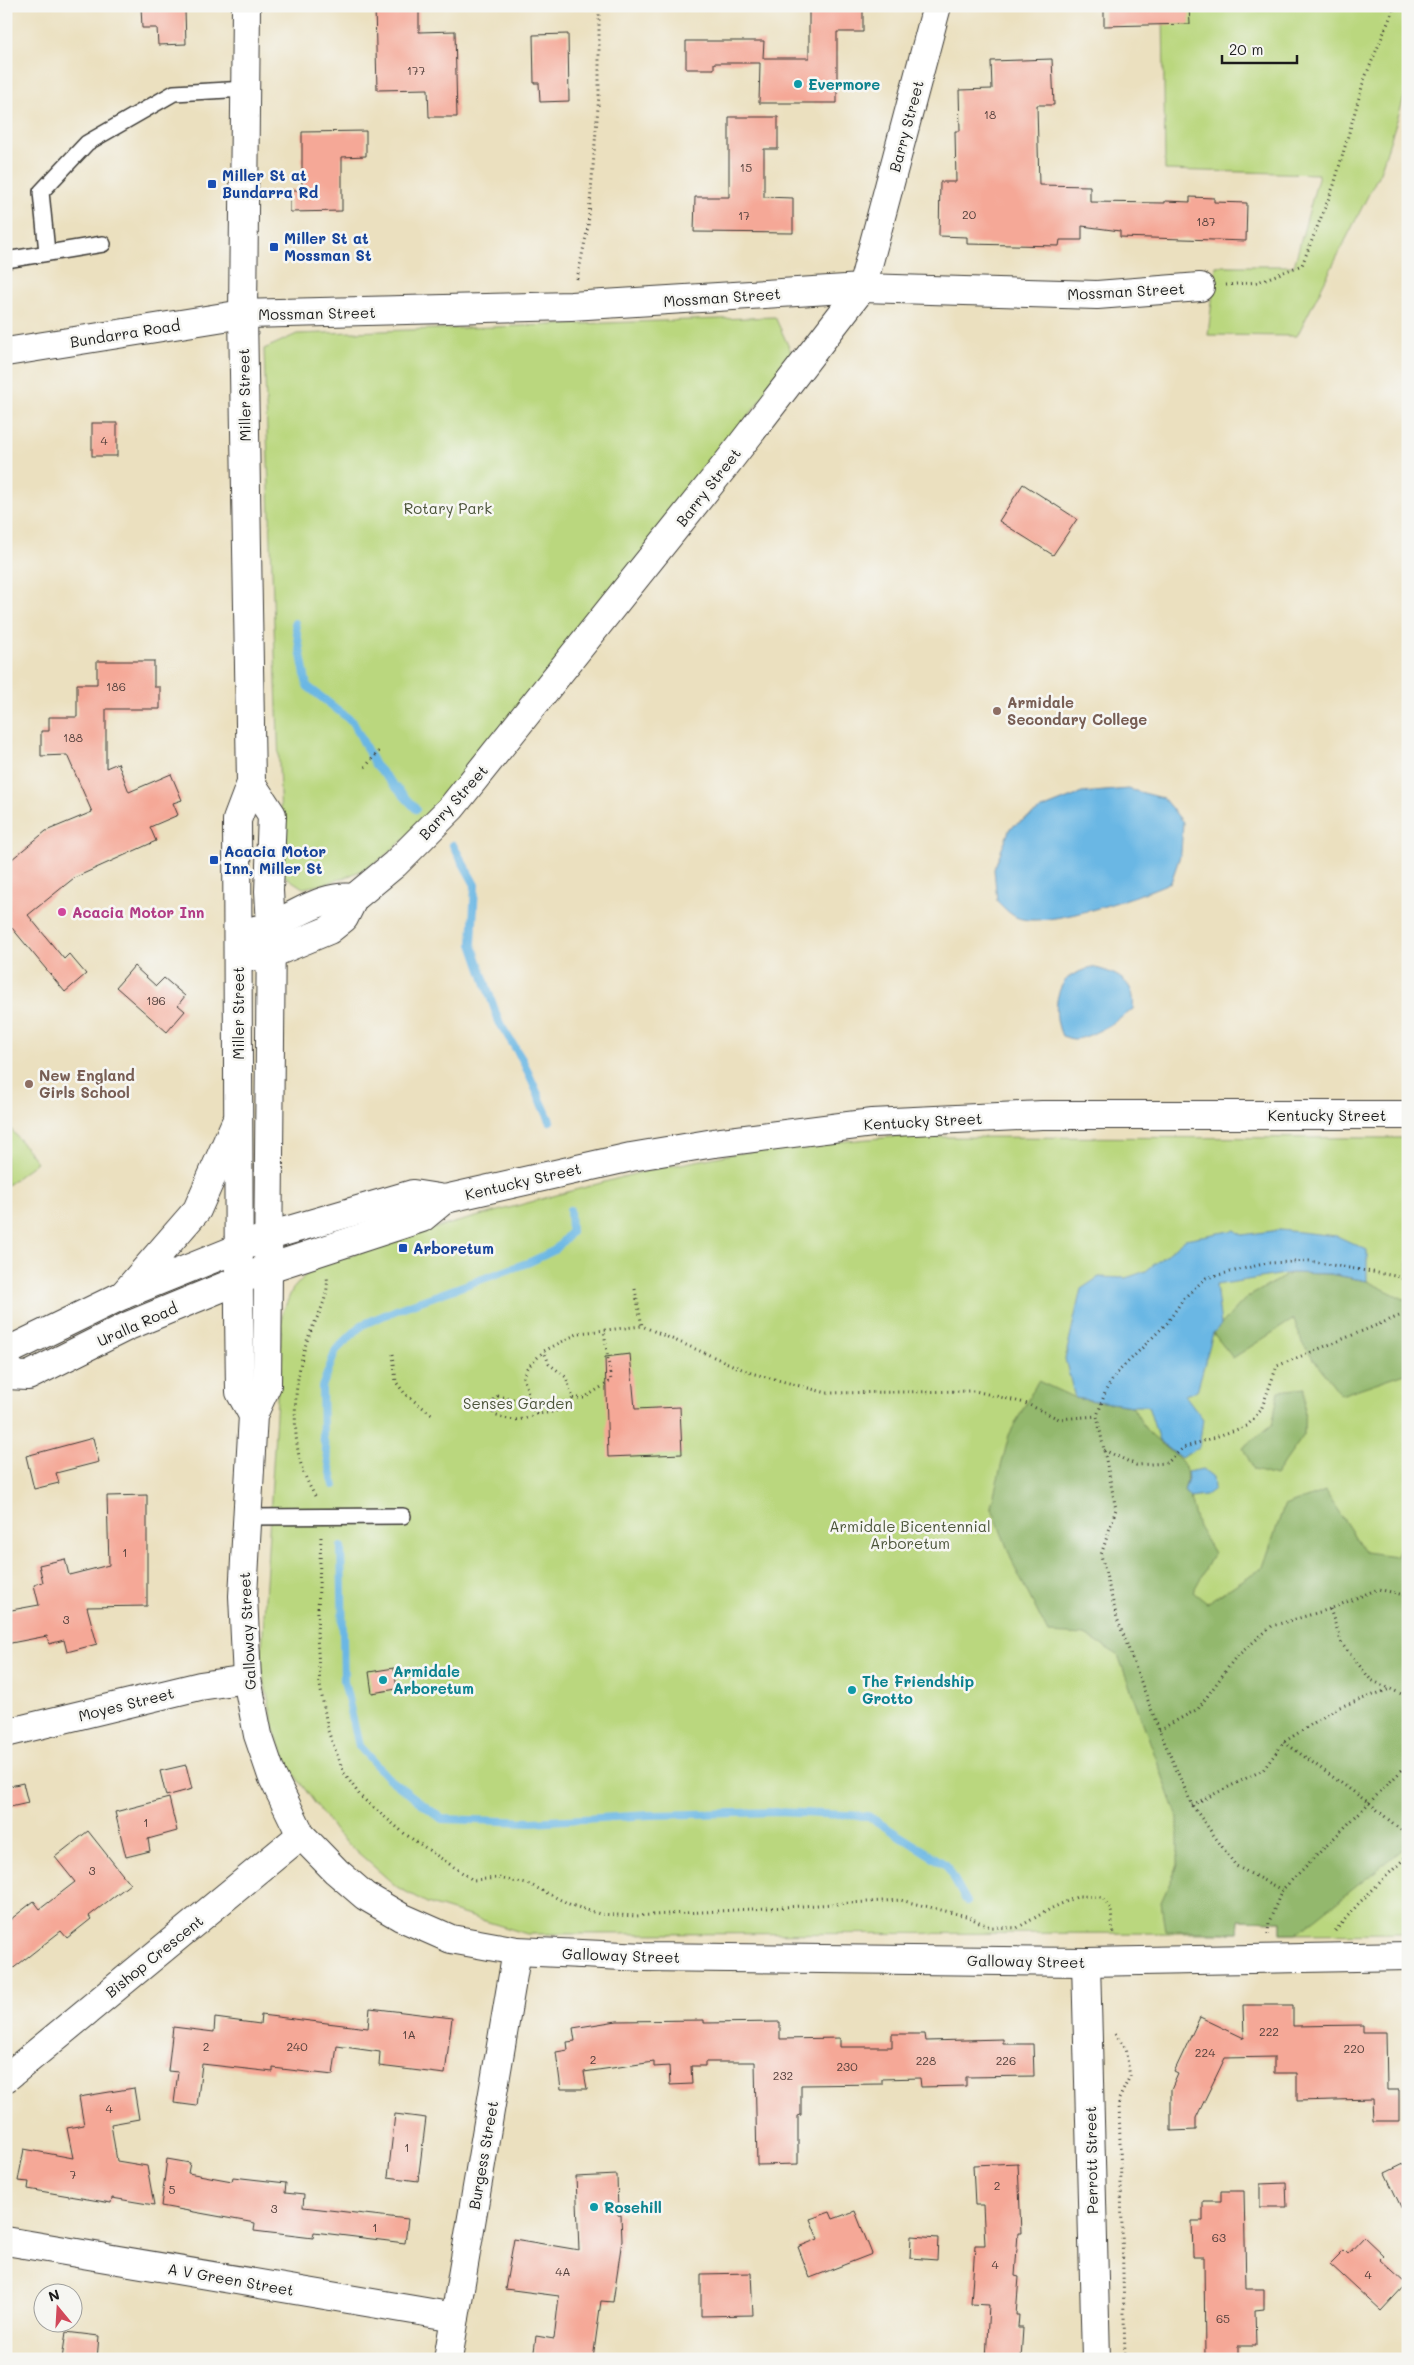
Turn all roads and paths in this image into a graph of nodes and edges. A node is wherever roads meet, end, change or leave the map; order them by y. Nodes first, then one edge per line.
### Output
1 (246, 6) edge
2 (598, 6) edge
3 (937, 6) edge
4 (1395, 6) edge
5 (246, 89) junction
6 (103, 244) dead end
7 (47, 252) junction
8 (6, 260) edge
9 (1200, 287) joint
10 (575, 288) dead end
11 (862, 288) junction
12 (243, 314) junction
13 (6, 352) edge
14 (381, 749) dead end
15 (365, 767) dead end
16 (251, 783) junction
17 (354, 898) junction
18 (271, 925) junction
19 (238, 947) junction
20 (271, 954) junction
21 (1408, 1115) edge
22 (239, 1116) junction
23 (444, 1199) junction
24 (269, 1236) junction
25 (240, 1247) junction
26 (269, 1268) junction
27 (326, 1272) dead end
28 (240, 1280) junction
29 (1408, 1286) edge
30 (635, 1289) dead end
31 (123, 1295) junction
32 (1408, 1304) edge
33 (642, 1326) junction
34 (604, 1331) junction
35 (544, 1351) junction
36 (393, 1354) dead end
37 (6, 1360) edge
38 (6, 1375) edge
39 (573, 1398) junction
40 (528, 1402) junction
41 (536, 1414) junction
42 (253, 1415) junction
43 (434, 1416) dead end
44 (1097, 1416) junction
45 (1103, 1449) junction
46 (403, 1516) dead end
47 (246, 1517) junction
48 (318, 1517) junction
49 (1408, 1596) edge
50 (1330, 1609) junction
51 (247, 1679) junction
52 (1390, 1689) junction
53 (1408, 1697) edge
54 (1159, 1730) junction
55 (6, 1733) edge
56 (1284, 1742) junction
57 (1408, 1764) edge
58 (1369, 1803) junction
59 (1192, 1805) junction
60 (301, 1835) junction
61 (1408, 1836) edge
62 (1408, 1855) edge
63 (1282, 1890) junction
64 (1269, 1922) dead end
65 (1332, 1934) dead end
66 (1113, 1938) dead end
67 (517, 1951) junction
68 (1408, 1956) edge
69 (1086, 1962) junction
70 (1114, 2033) dead end
71 (6, 2078) edge
72 (6, 2240) edge
73 (455, 2317) junction
74 (448, 2359) edge
75 (1096, 2359) edge
76 (1125, 2359) edge

1 - 5 street, Miller Street
2 - 10 path
3 - 11 street, Barry Street
4 - 9 path
5 - 7 lane
5 - 12 street, Miller Street
6 - 7 lane
7 - 8 lane
9 - 11 street, Mossman Street
11 - 12 street, Mossman Street
11 - 17 street, Barry Street
12 - 13 street, Bundarra Road
12 - 16 street, Miller Street
14 - 15 path
16 - 18 street, Miller Street
16 - 19 street, Miller Street
17 - 18 street
17 - 20 street, Barry Street
18 - 19 street
18 - 20 street, Miller Street
19 - 20 street, Barry Street
19 - 22 street, Miller Street
20 - 24 street, Miller Street
21 - 23 street, Kentucky Street
22 - 25 street, Miller Street
22 - 31 street
23 - 24 street, Kentucky Street
23 - 26 street, Kentucky Street
24 - 25 street, Kentucky Street
24 - 26 street, Galloway Street
25 - 28 street
25 - 31 street, Uralla Road
26 - 28 street, Uralla Road
26 - 42 street, Galloway Street
27 - 48 path
28 - 38 street, Uralla Road
28 - 42 street
29 - 44 path
30 - 33 path
31 - 37 street, Uralla Road
32 - 45 path
33 - 34 path
33 - 44 path
34 - 35 path
34 - 39 path
35 - 39 path
35 - 40 path
36 - 43 path
39 - 41 path
40 - 41 path
40 - 41 path
42 - 47 street, Galloway Street
44 - 45 path
45 - 54 path
46 - 48 lane
47 - 48 lane
47 - 51 street, Galloway Street
48 - 66 path
49 - 50 path
50 - 52 path
50 - 54 path
51 - 55 street, Moyes Street
51 - 60 street, Galloway Street
52 - 53 path
52 - 56 path
54 - 59 path
56 - 58 path
56 - 59 path
57 - 58 path
58 - 61 path
58 - 63 path
59 - 63 path
60 - 67 street, Galloway Street
60 - 71 street, Bishop Crescent
62 - 65 path
63 - 64 path
67 - 69 street, Galloway Street
67 - 73 street, Burgess Street
68 - 69 street, Galloway Street
69 - 75 street, Perrott Street
70 - 76 path
72 - 73 street, A V Green Street
73 - 74 street, Burgess Street

